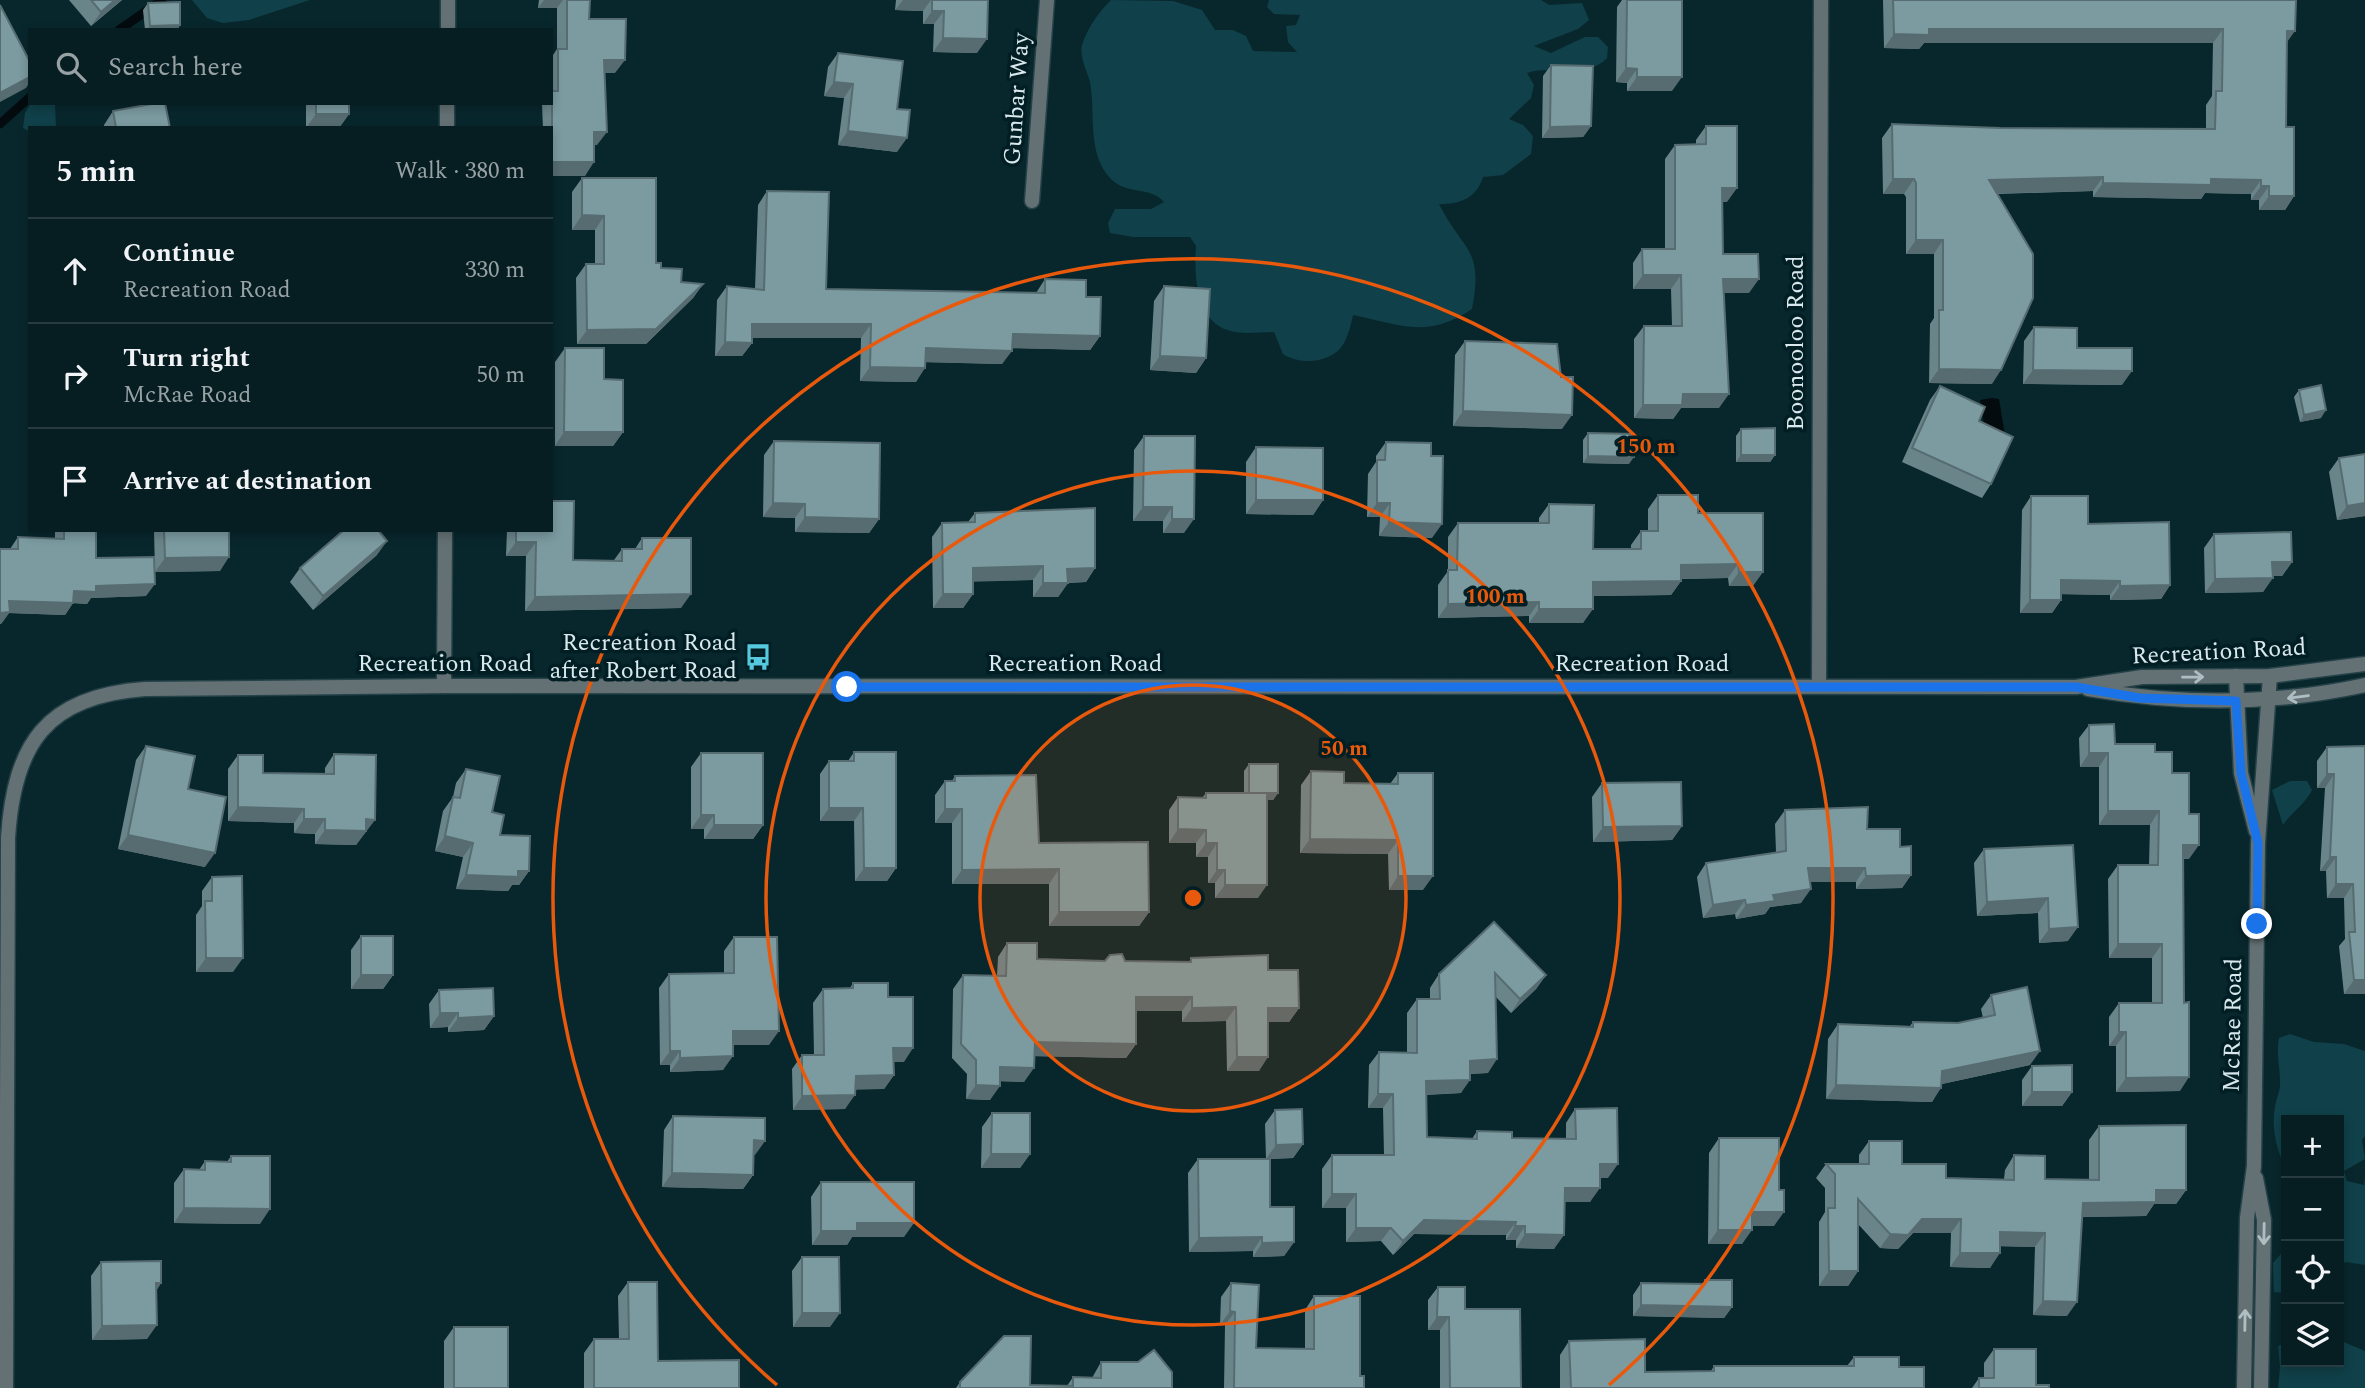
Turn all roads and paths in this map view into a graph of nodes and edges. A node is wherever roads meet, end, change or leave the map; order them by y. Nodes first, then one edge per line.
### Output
1 (448, 0) edge
2 (1047, 0) edge
3 (1821, 0) edge
4 (448, 28) edge
5 (447, 105) edge
6 (447, 126) edge
7 (1032, 201) dead end
8 (445, 532) edge
9 (2365, 664) edge
10 (2236, 676) junction
11 (2270, 676) junction
12 (2365, 685) edge
13 (444, 686) junction
14 (1819, 686) junction
15 (2076, 687) junction
16 (2236, 701) junction
17 (2270, 701) junction
18 (2258, 843) junction
19 (2254, 1166) junction
20 (3, 1287) edge
21 (6, 1388) edge
22 (2244, 1388) edge
23 (2261, 1388) edge

1 - 4 street
2 - 7 street, Gunbar Way
3 - 14 street, Boonooloo Road
5 - 6 street
8 - 13 street
9 - 11 street, Recreation Road
10 - 11 street, Recreation Road
15 -> 10 street, Recreation Road
10 - 16 street, McRae Road
11 - 17 street, McRae Road
12 -> 17 street, Recreation Road
13 - 14 street, Recreation Road
13 - 20 street, Recreation Road
14 - 15 street, Recreation Road
15 - 16 street, Recreation Road
16 - 17 street, Recreation Road
16 - 18 street, McRae Road
17 - 18 street, McRae Road
18 - 19 street, McRae Road
22 -> 19 street, McRae Road
19 -> 23 street, McRae Road
20 - 21 street, Recreation Road

